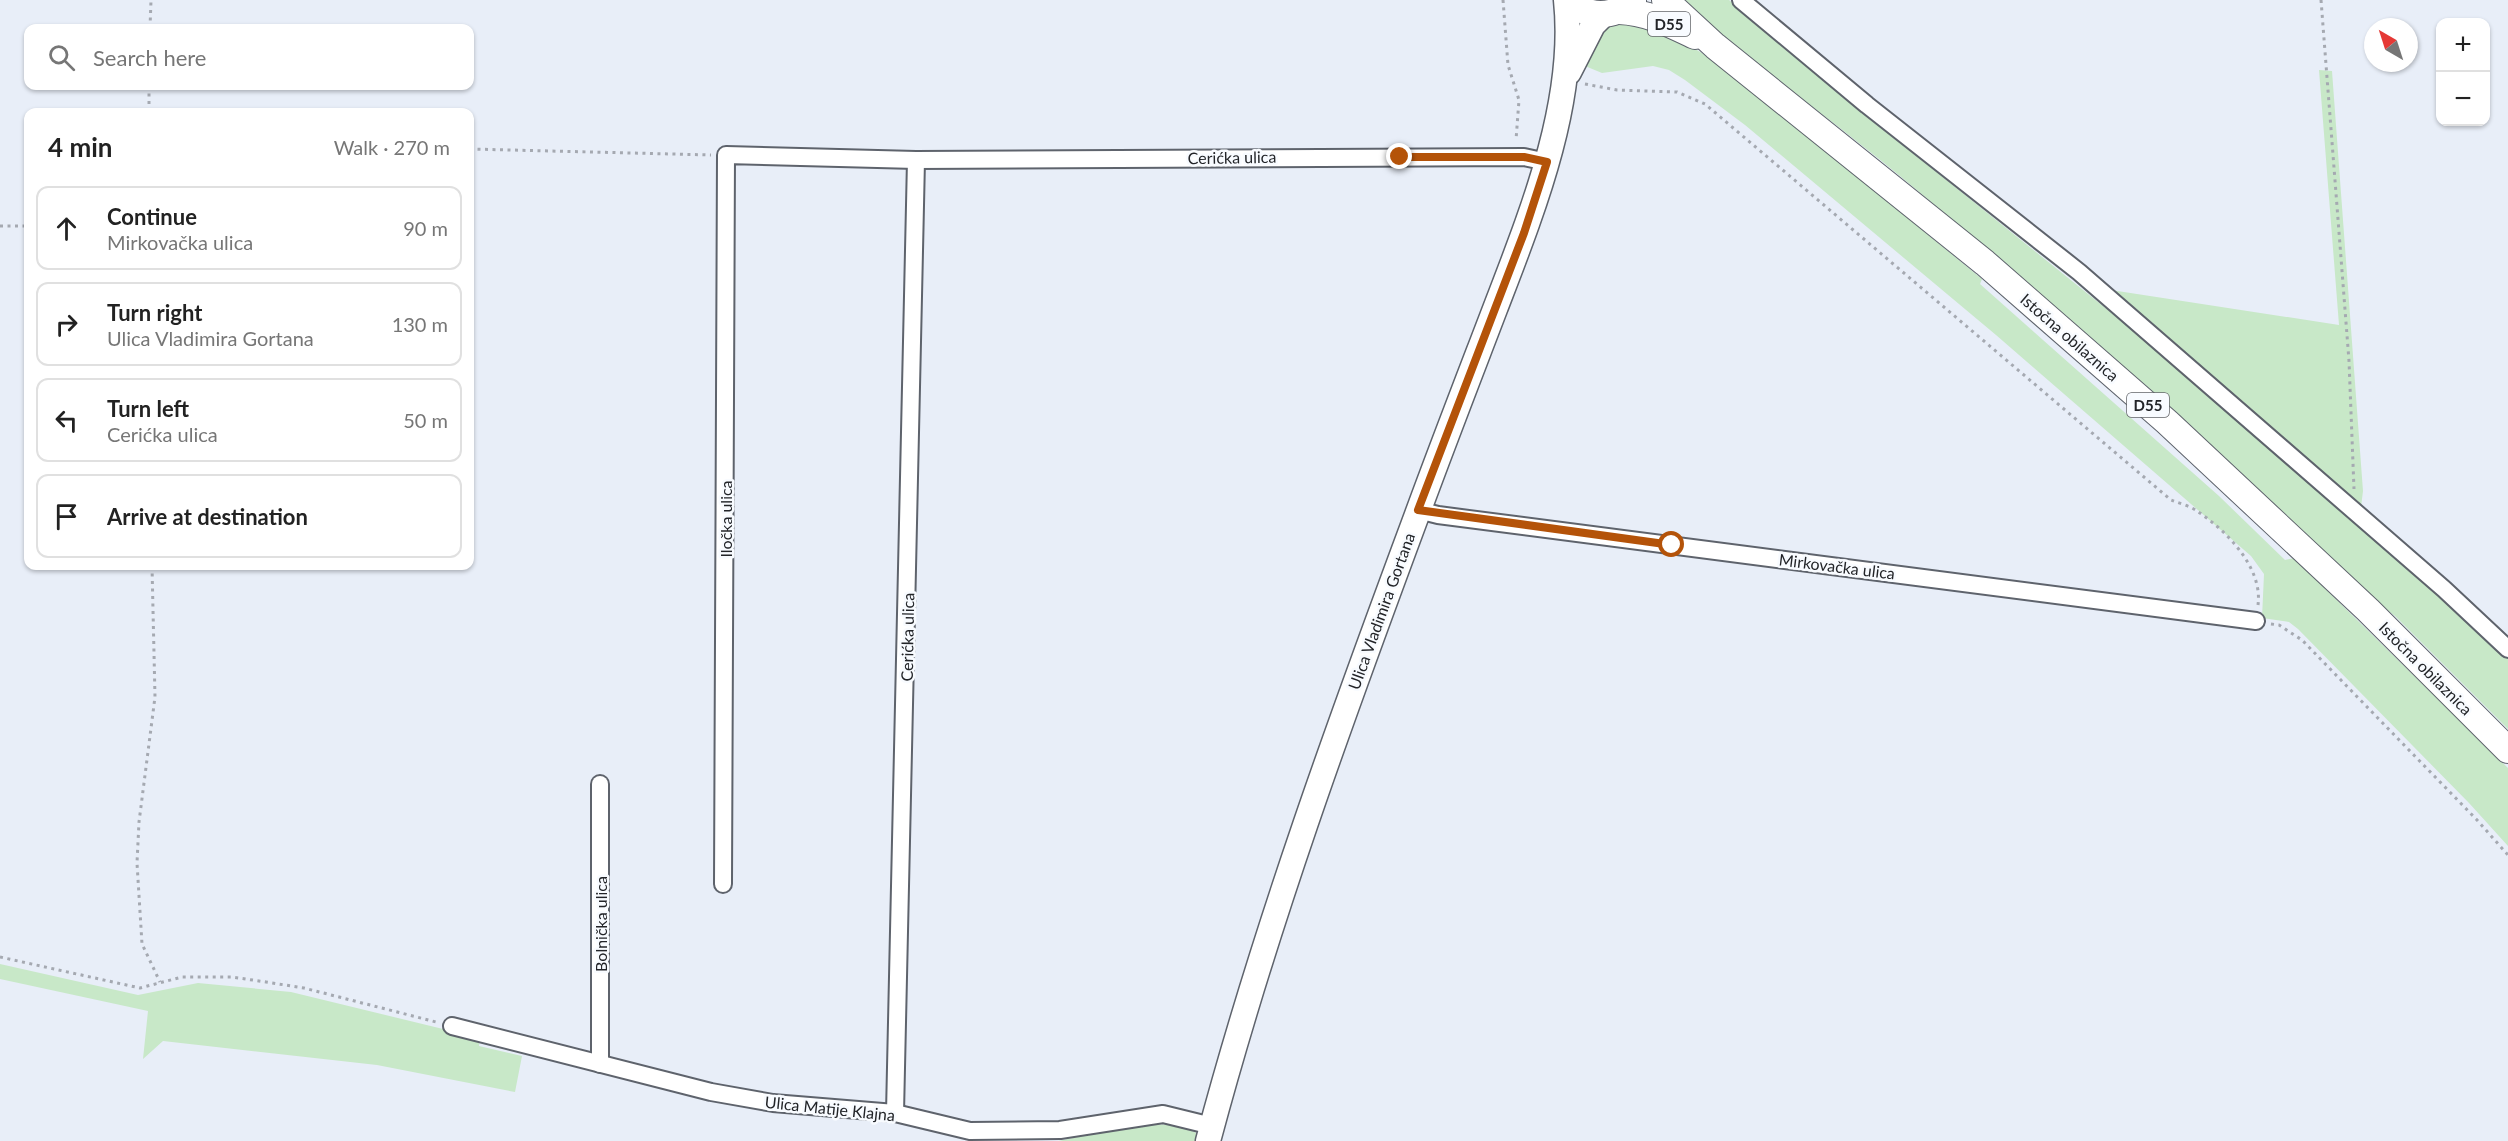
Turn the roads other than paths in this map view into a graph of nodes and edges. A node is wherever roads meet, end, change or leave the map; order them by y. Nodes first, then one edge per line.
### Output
1 (1567, 0) edge
2 (1665, 0) edge
3 (1741, 0) edge
4 (1619, 8) edge
5 (1716, 46) junction
6 (1562, 85) junction
7 (726, 155) joint
8 (916, 160) junction
9 (1547, 162) junction
10 (1418, 510) junction
11 (2256, 621) road end
12 (2508, 649) edge
13 (2508, 750) edge
14 (600, 784) dead end
15 (723, 884) dead end
16 (452, 1026) road end
17 (600, 1064) junction
18 (895, 1113) junction
19 (1210, 1134) edge

1 - 4 main road, D55
1 - 6 main road, Ulica Vladimira Gortana
2 - 5 main road, Istočna obilaznica / D55
3 - 12 street
4 - 5 main road, Istočna obilaznica / D55
4 - 6 main road, Ulica Vladimira Gortana
5 - 13 main road, Istočna obilaznica / D55
6 - 9 main road, Ulica Vladimira Gortana
7 - 8 street, Cerićka ulica
7 - 15 street, Iločka ulica
8 - 9 street, Cerićka ulica
8 - 18 street, Cerićka ulica
9 - 10 main road, Ulica Vladimira Gortana
10 - 11 street, Mirkovačka ulica
10 - 19 main road, Ulica Vladimira Gortana
14 - 17 street, Bolnička ulica
16 - 17 street, Ulica Matije Klajna
17 - 18 street, Ulica Matije Klajna
18 - 19 street, Ulica Matije Klajna

